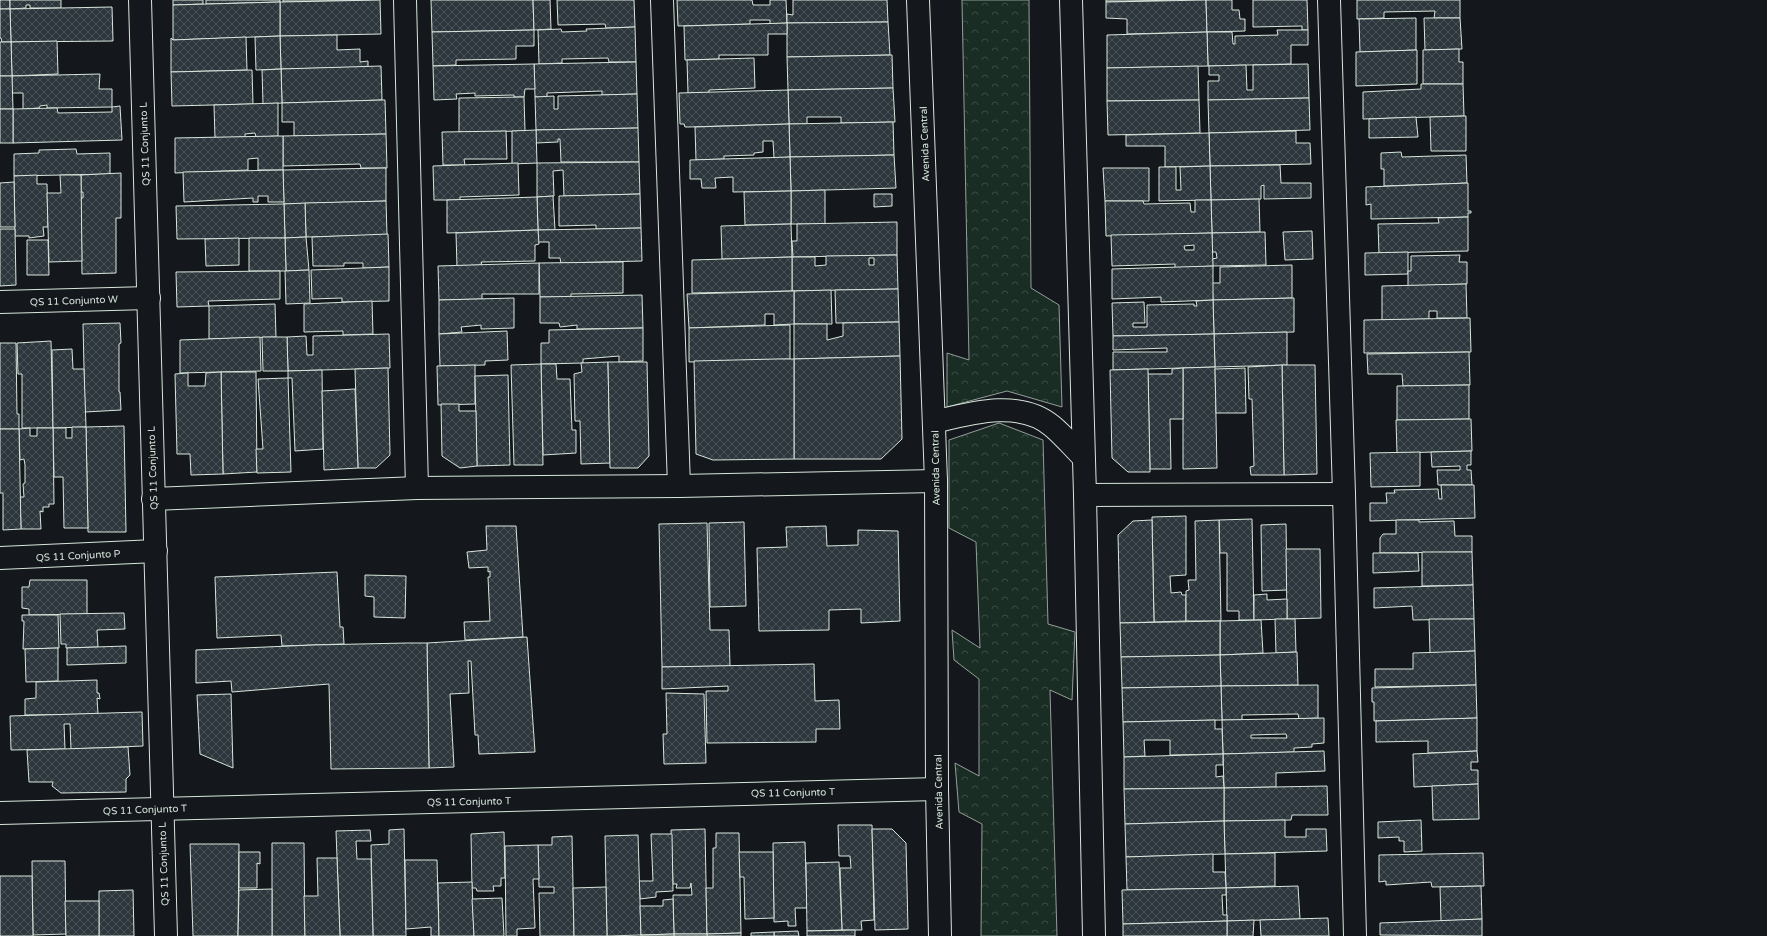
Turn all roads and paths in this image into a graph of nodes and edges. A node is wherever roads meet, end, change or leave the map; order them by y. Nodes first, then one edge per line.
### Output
1 (140, 0) edge
2 (405, 0) edge
3 (662, 0) edge
4 (918, 0) edge
5 (1071, 0) edge
6 (1329, 0) edge
7 (149, 298) junction
8 (0, 302) edge
9 (934, 422) junction
10 (1083, 456) junction
11 (936, 481) junction
12 (679, 486) junction
13 (417, 488) junction
14 (1344, 494) junction
15 (1085, 495) junction
16 (153, 499) junction
17 (156, 551) junction
18 (0, 558) edge
19 (937, 789) junction
20 (161, 808) junction
21 (0, 813) edge
22 (166, 936) edge
23 (940, 936) edge
24 (1094, 936) edge
25 (1355, 936) edge

1 - 7 street, QS 11 Conjunto L
2 - 13 street
3 - 12 street
4 - 9 street, Avenida Central
5 - 10 street
6 - 14 street
7 - 8 street, QS 11 Conjunto W
7 - 16 street, QS 11 Conjunto L
9 - 10 street
9 - 11 street, Avenida Central
10 - 15 street
11 - 12 street
11 - 19 street, Avenida Central
12 - 13 street
13 - 16 street
14 - 15 street
14 - 25 street
15 - 24 street
16 - 17 street, QS 11 Conjunto L
17 - 18 street, QS 11 Conjunto P
17 - 20 street, QS 11 Conjunto L
19 - 20 street, QS 11 Conjunto T
19 - 23 street, Avenida Central
20 - 21 street, QS 11 Conjunto T
20 - 22 street, QS 11 Conjunto L

